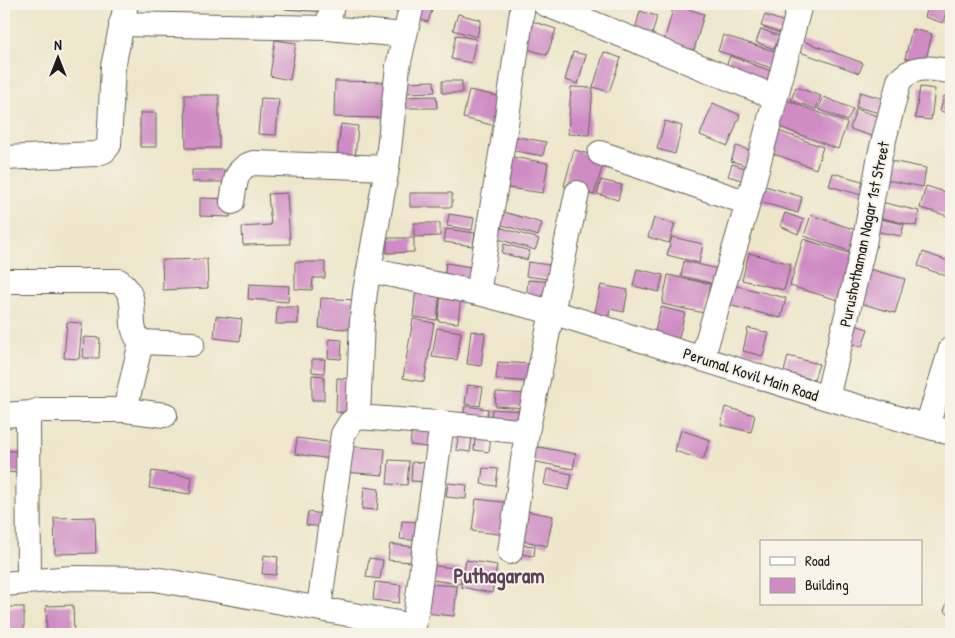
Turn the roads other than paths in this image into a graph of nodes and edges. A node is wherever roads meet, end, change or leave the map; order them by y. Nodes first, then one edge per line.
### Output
1 (332, 4) edge
2 (412, 4) edge
3 (523, 4) edge
4 (546, 4) edge
5 (800, 4) edge
6 (124, 14) edge
7 (328, 28) junction
8 (404, 34) junction
9 (951, 71) edge
10 (775, 97) junction
11 (600, 153) dead end
12 (4, 158) edge
13 (387, 168) junction
14 (577, 193) dead end
15 (232, 202) dead end
16 (748, 203) junction
17 (369, 270) junction
18 (4, 281) edge
19 (478, 293) junction
20 (552, 312) junction
21 (140, 342) junction
22 (192, 344) dead end
23 (951, 349) edge
24 (702, 358) junction
25 (827, 398) junction
26 (124, 410) junction
27 (31, 413) junction
28 (4, 415) edge
29 (165, 415) dead end
30 (358, 417) junction
31 (442, 423) junction
32 (927, 426) junction
33 (528, 432) junction
34 (951, 433) edge
35 (510, 552) dead end
36 (29, 582) junction
37 (4, 584) edge
38 (319, 608) junction
39 (413, 630) edge

1 - 7 street
2 - 8 street
3 - 19 street
4 - 10 street
5 - 10 street
6 - 7 street
6 - 12 street
7 - 8 street
8 - 13 street
9 - 25 street, Purushothaman Nagar 1st Street
10 - 16 street
11 - 16 street
13 - 15 street
13 - 17 street
14 - 20 street
16 - 24 street
17 - 19 street, Perumal Kovil Main Road
17 - 30 street
18 - 21 street
19 - 20 street, Perumal Kovil Main Road
20 - 24 street, Perumal Kovil Main Road
20 - 33 street
21 - 22 street
21 - 26 street
23 - 32 street
24 - 25 street, Perumal Kovil Main Road
25 - 32 street, Perumal Kovil Main Road
26 - 27 street
26 - 29 street
27 - 28 street
27 - 36 street
30 - 31 street
30 - 38 street
31 - 33 street
31 - 39 street
32 - 34 street, Perumal Kovil Main Road
33 - 35 street
36 - 37 street
36 - 38 street
38 - 39 street

